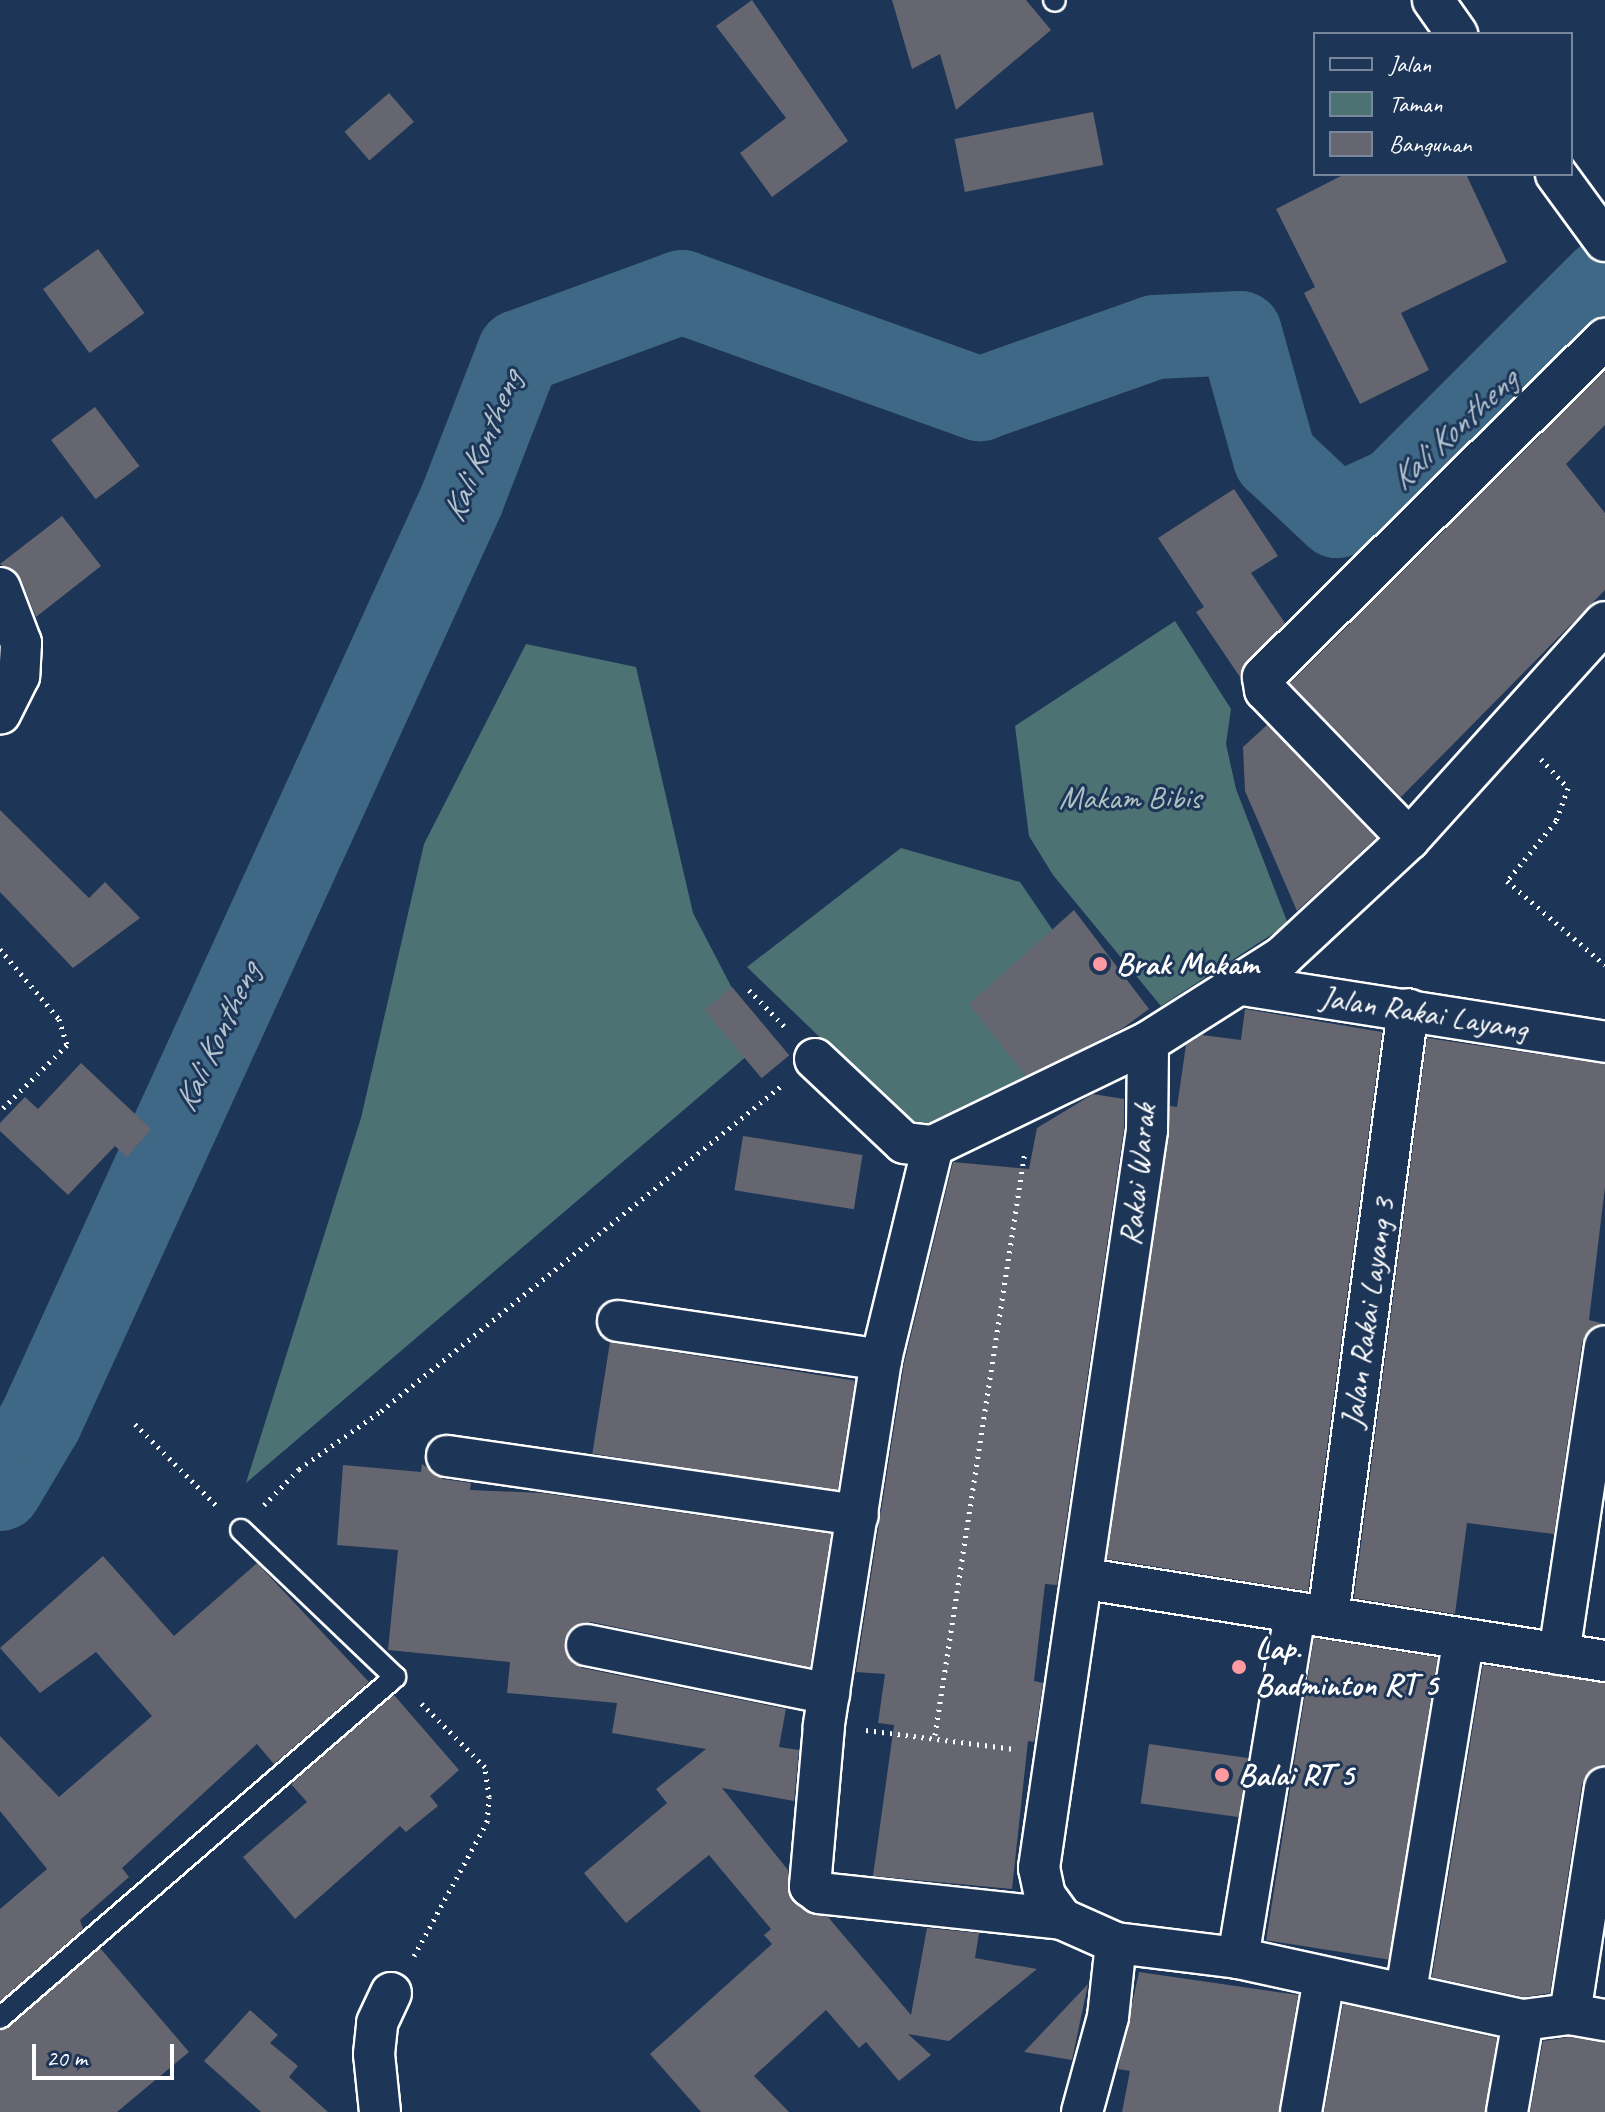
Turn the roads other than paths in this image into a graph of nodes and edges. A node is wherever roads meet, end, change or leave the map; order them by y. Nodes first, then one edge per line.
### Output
1 (1433, 0) edge
2 (1456, 32) edge
3 (1557, 176) edge
4 (1605, 241) edge
5 (1605, 339) edge
6 (0, 588) edge
7 (1605, 622) edge
8 (0, 714) edge
9 (1409, 839) junction
10 (1243, 985) junction
11 (1408, 1009) junction
12 (1148, 1042) junction
13 (1605, 1042) edge
14 (815, 1059) road end
15 (933, 1146) junction
16 (618, 1321) dead end
17 (1605, 1346) edge
18 (881, 1360) junction
19 (447, 1456) dead end
20 (858, 1515) junction
21 (241, 1530) road end
22 (1086, 1579) junction
23 (1312, 1615) junction
24 (1463, 1642) junction
25 (587, 1645) dead end
26 (1559, 1654) junction
27 (1605, 1661) edge
28 (827, 1710) junction
29 (1605, 1788) edge
30 (1062, 1919) junction
31 (1116, 1943) junction
32 (1238, 1958) junction
33 (1324, 1979) junction
34 (1406, 1991) junction
35 (391, 1993) road end
36 (1588, 2017) edge
37 (0, 2018) edge
38 (1523, 2020) junction
39 (380, 2112) edge
40 (1082, 2112) edge
41 (1301, 2112) edge
42 (1507, 2112) edge

1 - 2 street
3 - 4 street
5 - 9 street
6 - 8 street
7 - 9 street
9 - 10 street
10 - 11 street, Jalan Rakai Layang
10 - 12 street
11 - 13 street, Jalan Rakai Layang
11 - 23 street, Jalan Rakai Layang 3
12 - 15 street
12 - 22 street, Rakai Warak
14 - 15 street
15 - 18 street
16 - 18 street
17 - 26 street
18 - 20 street
19 - 20 street
20 - 28 street
21 - 37 lane
22 - 23 street
22 - 30 street, Rakai Warak
23 - 24 street
23 - 32 street, Jalan Rakai Layang 3
24 - 26 street
24 - 34 street
25 - 28 street
26 - 27 street
28 - 30 street
29 - 36 street
30 - 31 street
31 - 32 street
31 - 40 street
32 - 33 street
33 - 34 street
33 - 41 street
34 - 38 street
35 - 39 street
36 - 38 street
38 - 42 street

